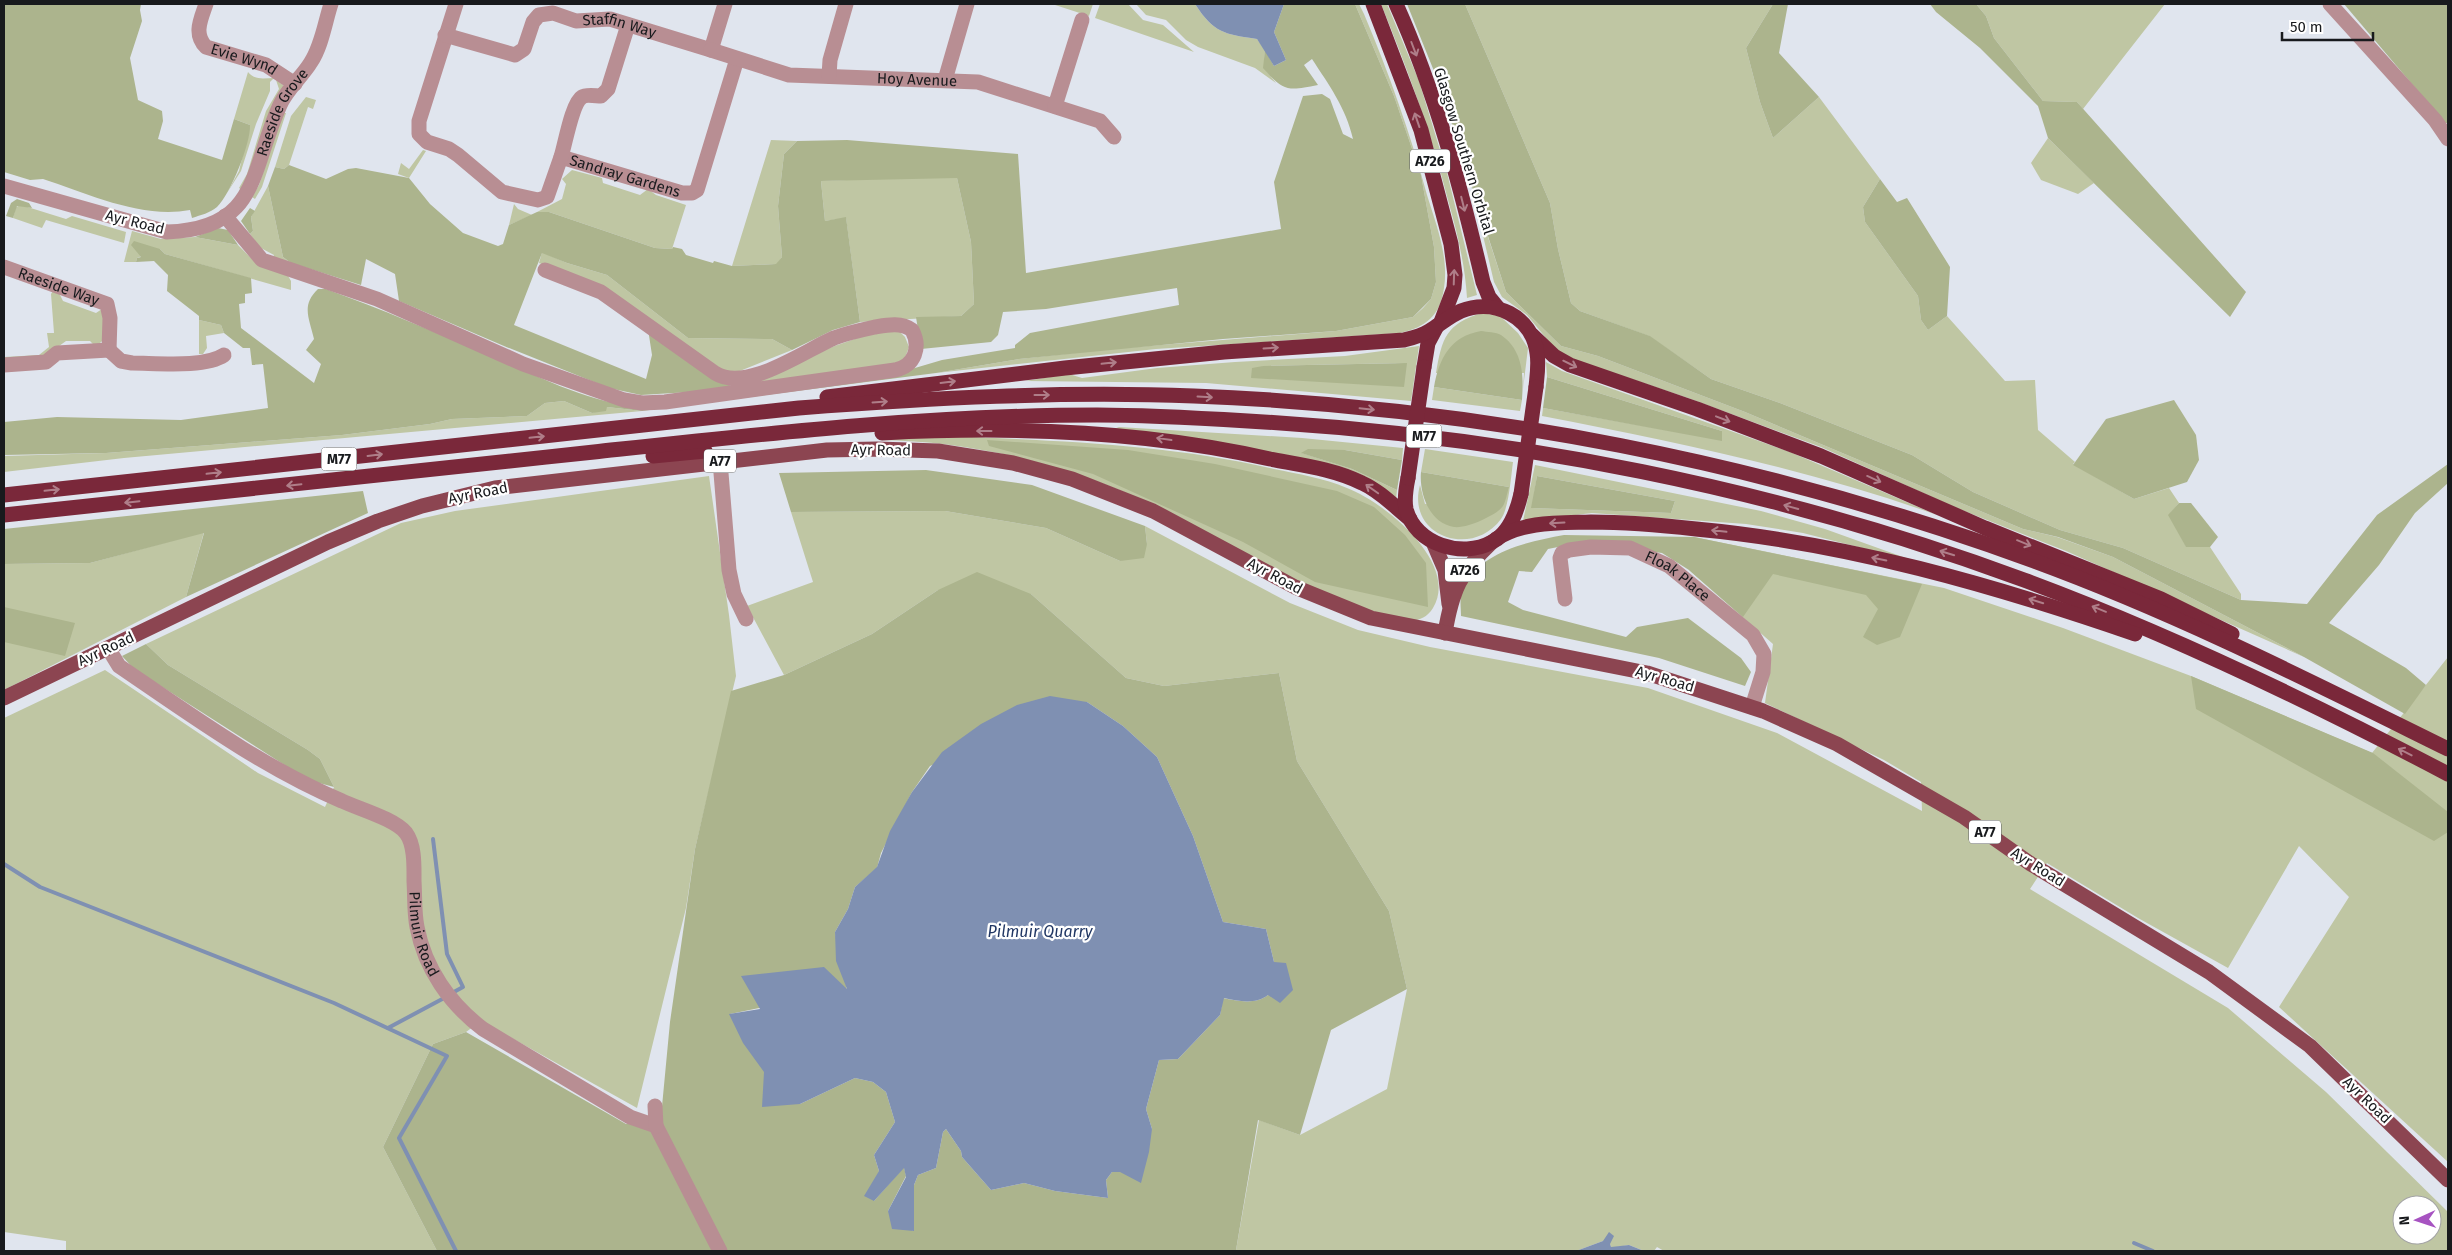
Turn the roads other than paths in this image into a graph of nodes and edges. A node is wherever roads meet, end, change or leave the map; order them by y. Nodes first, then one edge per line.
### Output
1 (206, 4) edge
2 (331, 4) edge
3 (456, 4) edge
4 (725, 4) edge
5 (846, 4) edge
6 (967, 4) edge
7 (1373, 4) edge
8 (1396, 4) edge
9 (2330, 4) edge
10 (1082, 20) dead end
11 (628, 25) junction
12 (446, 35) junction
13 (711, 50) junction
14 (737, 59) junction
15 (829, 76) junction
16 (945, 80) junction
17 (295, 84) junction
18 (1055, 106) junction
19 (1114, 137) dead end
20 (2448, 139) edge
21 (561, 157) junction
22 (4, 187) edge
23 (226, 216) junction
24 (4, 267) edge
25 (545, 270) dead end
26 (1498, 308) junction
27 (1439, 324) junction
28 (1532, 336) junction
29 (109, 350) junction
30 (224, 355) dead end
31 (4, 365) edge
32 (675, 422) junction
33 (720, 461) junction
34 (342, 480) junction
35 (4, 495) edge
36 (4, 515) edge
37 (1410, 519) junction
38 (1494, 541) junction
39 (1434, 542) junction
40 (1565, 599) dead end
41 (1450, 606) junction
42 (746, 620) dead end
43 (1445, 634) junction
44 (108, 648) junction
45 (2247, 674) junction
46 (4, 698) edge
47 (1752, 707) junction
48 (2386, 719) junction
49 (2448, 749) edge
50 (2448, 774) edge
51 (655, 1106) dead end
52 (656, 1126) junction
53 (2448, 1180) edge
54 (720, 1251) edge

1 - 17 street, Evie Wynd
2 - 17 street, Raeside Grove
3 - 12 street, Sandray Gardens
4 - 13 street
5 - 15 street
6 - 16 street
27 -> 7 highway, A726
8 -> 26 highway, Glasgow Southern Orbital / A726
9 - 20 street
10 - 18 street
11 - 12 street, Staffin Way
11 - 13 street, Staffin Way
11 - 21 street
12 - 21 street, Sandray Gardens
13 - 14 street, Hoy Avenue
14 - 15 street, Hoy Avenue
14 - 21 street, Sandray Gardens
15 - 16 street, Hoy Avenue
16 - 18 street, Hoy Avenue
17 - 23 street, Raeside Grove
18 - 19 street, Hoy Avenue
22 - 23 street, Ayr Road
23 - 25 street
24 - 29 street, Raeside Way
26 - 27 highway, A726
26 - 28 highway, A726
32 -> 27 highway, M77
27 - 37 highway, A726, bridge
28 - 38 highway, A726, bridge
28 -> 48 highway
29 - 30 street
29 - 31 street
35 -> 32 highway, M77
32 -> 48 highway, M77
33 - 42 street
33 - 43 main road, Ayr Road / A77
33 - 44 main road, Ayr Road / A77
34 -> 36 highway, M77
37 -> 34 highway
45 -> 34 highway, M77
37 - 39 highway, A726
38 - 39 highway, A726
38 - 41 main road, A726
45 -> 38 highway
39 - 41 main road, A726
40 - 47 street, Floak Place
41 - 43 main road, A726
43 - 47 main road, Ayr Road / A77
44 - 46 main road, Ayr Road / A77
44 - 52 street, Pilmuir Road
50 -> 45 highway, M77
47 - 53 main road, Ayr Road / A77
48 - 49 highway, M77
51 - 52 street
52 - 54 street

